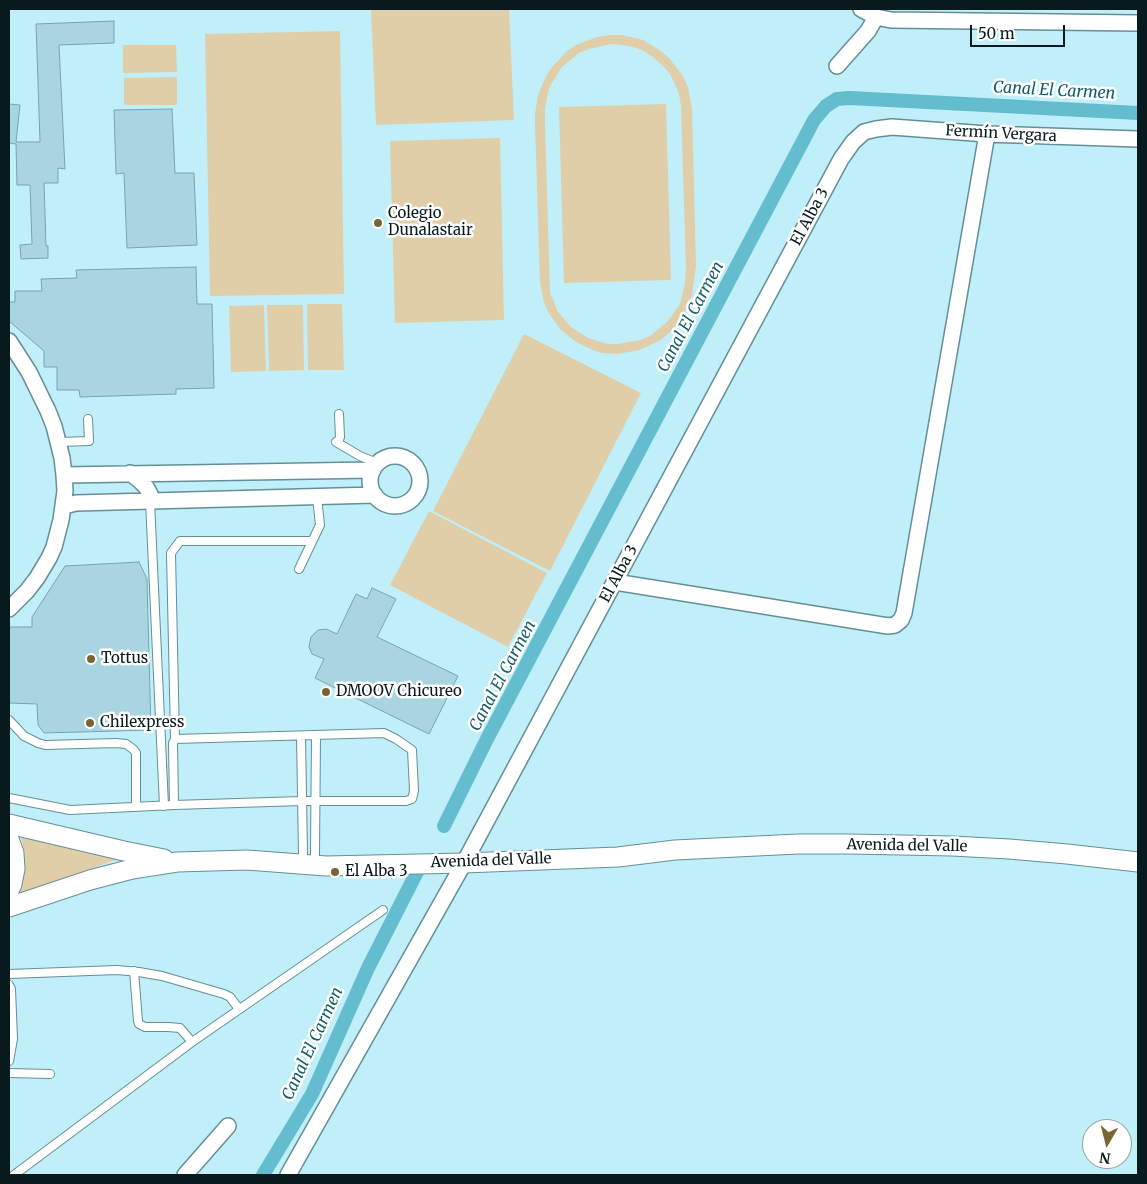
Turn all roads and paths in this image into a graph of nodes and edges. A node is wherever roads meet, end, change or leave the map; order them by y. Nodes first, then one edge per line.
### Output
1 (861, 9) edge
2 (1028, 15) edge
3 (876, 17) junction
4 (1138, 23) edge
5 (838, 66) dead end
6 (864, 132) joint
7 (987, 134) junction
8 (1138, 139) edge
9 (9, 341) edge
10 (340, 414) dead end
11 (88, 419) dead end
12 (58, 442) junction
13 (375, 467) junction
14 (130, 473) junction
15 (64, 475) junction
16 (375, 495) junction
17 (317, 496) junction
18 (150, 501) junction
19 (64, 506) junction
20 (312, 541) junction
21 (299, 569) dead end
22 (615, 582) junction
23 (9, 609) edge
24 (9, 720) edge
25 (301, 736) junction
26 (316, 736) junction
27 (175, 739) junction
28 (9, 798) edge
29 (302, 801) junction
30 (316, 801) junction
31 (174, 805) junction
32 (164, 806) junction
33 (136, 807) junction
34 (9, 824) edge
35 (9, 839) edge
36 (309, 854) junction
37 (467, 858) junction
38 (248, 860) junction
39 (177, 862) junction
40 (1138, 862) edge
41 (9, 891) edge
42 (9, 907) edge
43 (383, 910) dead end
44 (134, 971) junction
45 (9, 974) edge
46 (9, 985) edge
47 (239, 1009) junction
48 (192, 1042) junction
49 (9, 1062) edge
50 (9, 1073) edge
51 (50, 1074) dead end
52 (228, 1126) dead end
53 (14, 1175) edge
54 (186, 1175) edge
55 (288, 1175) edge

1 - 3 street
2 - 3 street
2 - 4 street
3 - 5 street
6 - 7 street, Fermín Vergara
6 - 22 street, El Alba 3
7 - 8 street, Fermín Vergara
7 - 22 street
9 - 12 street
10 - 13 lane
11 - 12 lane
12 - 15 street
13 - 14 street
13 - 16 street
13 - 16 street
14 - 15 street
14 - 18 street
15 - 19 street
16 - 17 street
17 - 18 street
17 - 20 lane
18 - 19 street
18 - 32 lane
19 - 23 street
20 - 21 lane
20 - 27 lane
22 - 37 street, El Alba 3
24 - 33 lane
25 - 26 lane
25 - 27 lane
25 - 29 lane
26 - 30 lane
26 - 30 lane
27 - 31 lane
28 - 33 lane
29 - 30 lane
29 - 31 lane
29 - 36 lane
30 - 36 lane
31 - 32 lane
32 - 33 lane
34 - 39 street, Avenida del Valle
35 - 41 street
36 - 37 street, Avenida del Valle
36 - 38 street, Avenida del Valle
37 - 38 street, Avenida del Valle
37 - 40 street, Avenida del Valle
37 - 55 street, El Alba 3
38 - 39 street, Avenida del Valle
39 - 42 street, Avenida del Valle
43 - 47 lane
44 - 45 lane
44 - 47 lane
44 - 48 lane
46 - 49 lane
47 - 48 lane
48 - 53 lane
50 - 51 lane
52 - 54 street

